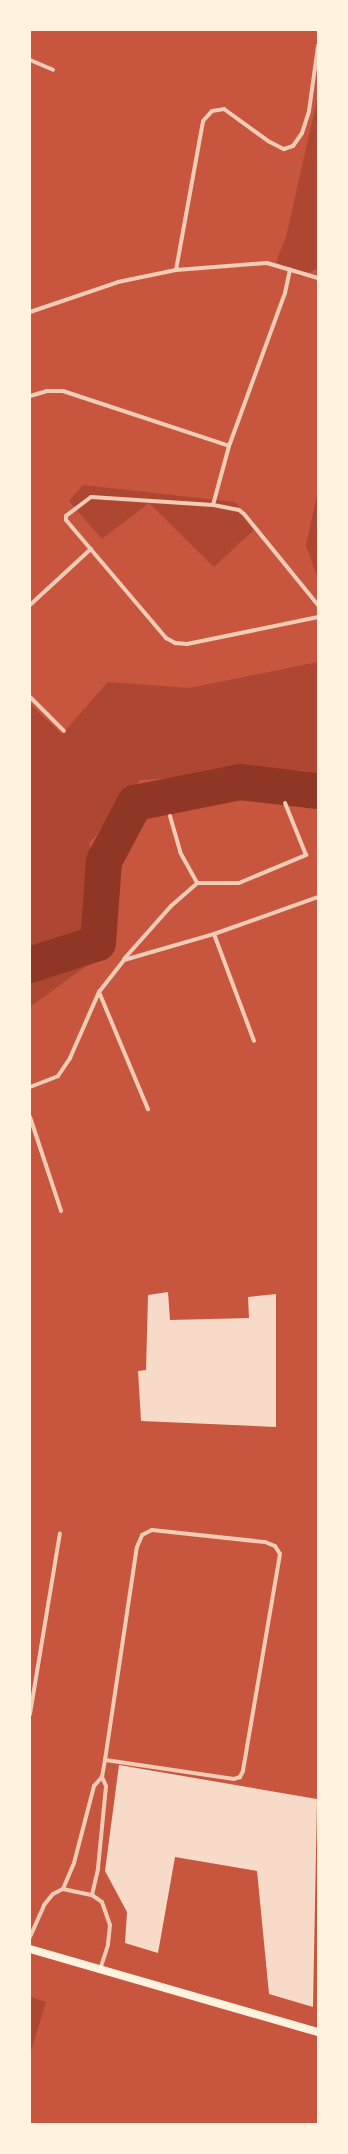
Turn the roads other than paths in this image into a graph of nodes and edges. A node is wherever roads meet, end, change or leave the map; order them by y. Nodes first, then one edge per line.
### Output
1 (318, 46) edge
2 (30, 60) edge
3 (53, 70) dead end
4 (176, 270) junction
5 (290, 270) junction
6 (318, 278) edge
7 (30, 312) edge
8 (30, 396) edge
9 (229, 446) junction
10 (214, 505) junction
11 (91, 549) junction
12 (30, 605) edge
13 (318, 605) edge
14 (318, 617) edge
15 (30, 697) edge
16 (64, 731) dead end
17 (285, 803) dead end
18 (170, 816) dead end
19 (197, 883) junction
20 (318, 898) edge
21 (214, 934) junction
22 (124, 960) junction
23 (99, 992) junction
24 (254, 1041) dead end
25 (30, 1087) edge
26 (148, 1109) dead end
27 (30, 1117) edge
28 (61, 1210) dead end
29 (60, 1533) dead end
30 (30, 1714) edge
31 (105, 1760) junction
32 (102, 1777) junction
33 (64, 1889) junction
34 (92, 1896) junction
35 (30, 1937) edge
36 (30, 1948) edge
37 (100, 1969) junction
38 (318, 2032) edge

1 - 4 street
2 - 3 street
4 - 5 street
4 - 7 street
5 - 6 street
5 - 9 street
8 - 9 street
9 - 10 street
10 - 11 street
10 - 13 street
11 - 12 street
11 - 14 street
15 - 16 street
17 - 19 street
18 - 19 street
19 - 22 street
20 - 21 street
21 - 22 street
21 - 24 street
22 - 23 street
23 - 25 street
23 - 26 street
27 - 28 street
29 - 30 street
31 - 31 street
31 - 32 street
32 - 33 street
32 - 34 street
33 - 34 street
33 - 35 street
34 - 37 street
36 - 37 main road
37 - 38 main road

